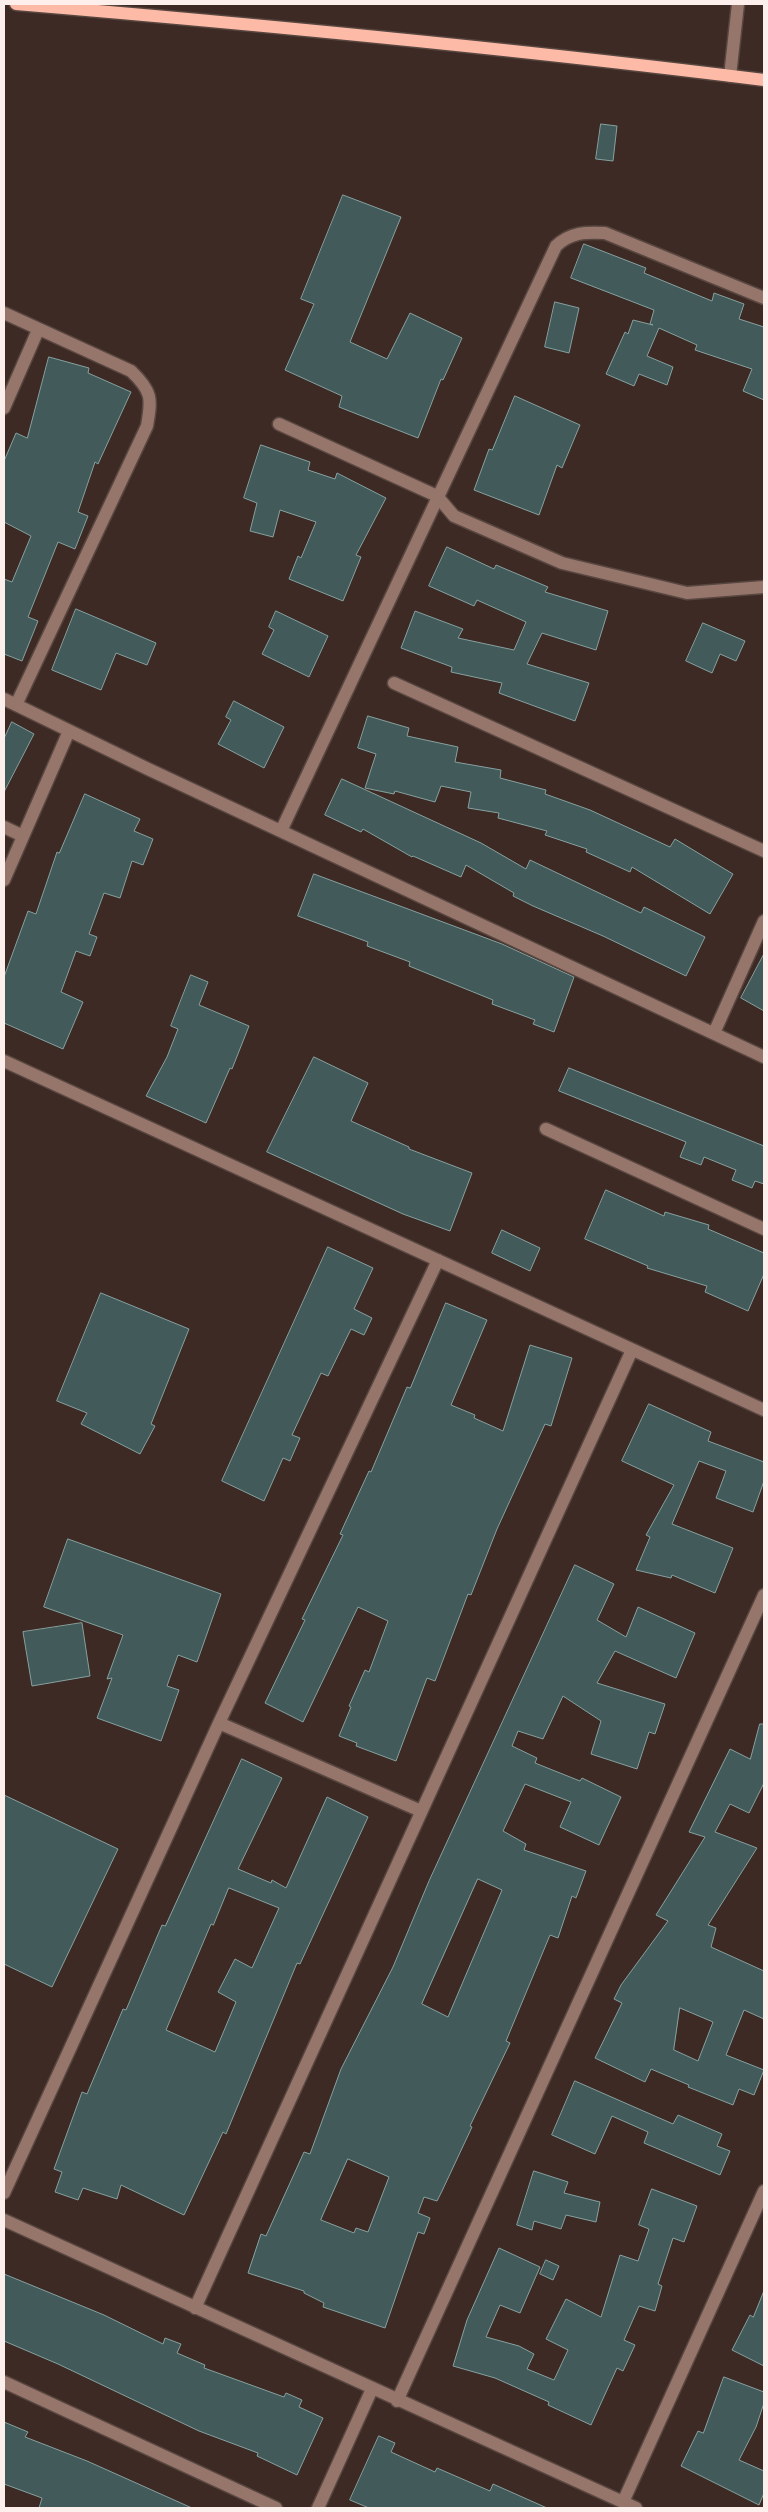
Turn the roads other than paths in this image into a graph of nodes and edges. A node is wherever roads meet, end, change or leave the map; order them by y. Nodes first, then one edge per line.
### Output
1 (16, 4) edge
2 (738, 4) edge
3 (730, 76) junction
4 (764, 80) edge
5 (764, 298) edge
6 (4, 314) edge
7 (38, 330) junction
8 (4, 408) edge
9 (279, 424) dead end
10 (437, 496) junction
11 (764, 587) edge
12 (394, 683) dead end
13 (4, 699) edge
14 (16, 704) junction
15 (69, 731) junction
16 (4, 827) edge
17 (281, 831) junction
18 (23, 836) junction
19 (764, 851) edge
20 (4, 880) edge
21 (764, 921) edge
22 (714, 1033) junction
23 (764, 1057) edge
24 (4, 1061) edge
25 (546, 1129) dead end
26 (764, 1229) edge
27 (438, 1260) junction
28 (632, 1350) junction
29 (764, 1410) edge
30 (764, 1595) edge
31 (219, 1722) junction
32 (421, 1811) junction
33 (764, 2191) edge
34 (4, 2193) edge
35 (4, 2220) edge
36 (195, 2308) junction
37 (4, 2382) edge
38 (372, 2389) junction
39 (397, 2401) junction
40 (623, 2502) junction
41 (276, 2508) edge
42 (318, 2508) edge
43 (636, 2508) edge

1 - 3 main road
2 - 3 street
3 - 4 main road
5 - 10 street
6 - 7 street
7 - 8 street
7 - 14 street
9 - 10 street
10 - 11 street
10 - 17 street
12 - 19 street
13 - 14 street
14 - 15 street
15 - 17 street
15 - 18 street
16 - 18 street
17 - 22 street
18 - 20 street
21 - 22 street
22 - 23 street
24 - 27 street
25 - 26 street
27 - 28 street
27 - 31 street
28 - 29 street
28 - 32 street
30 - 39 street
31 - 32 street
31 - 34 street
32 - 36 street
33 - 40 street
35 - 36 street
36 - 38 street
37 - 41 street
38 - 39 street
38 - 42 street
39 - 40 street
40 - 43 street

